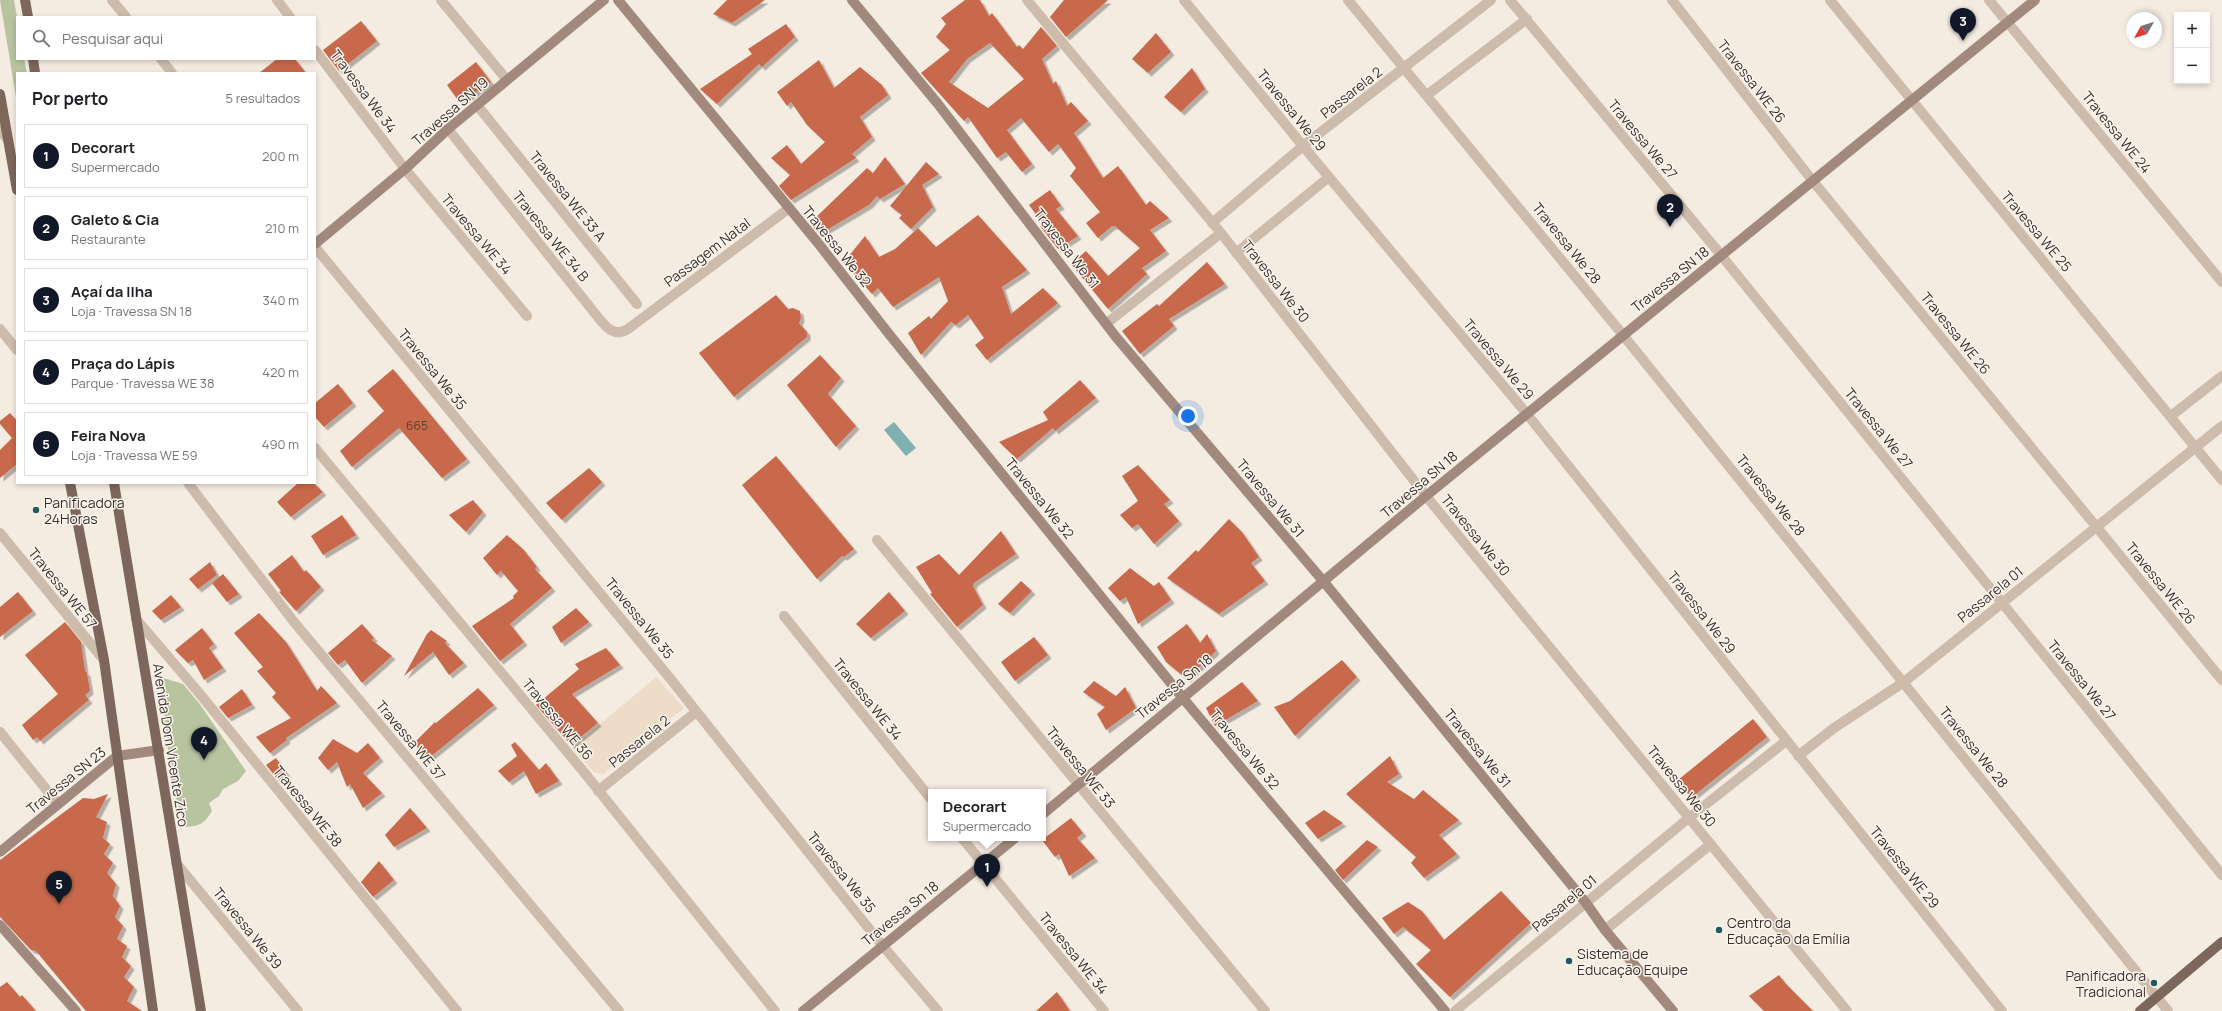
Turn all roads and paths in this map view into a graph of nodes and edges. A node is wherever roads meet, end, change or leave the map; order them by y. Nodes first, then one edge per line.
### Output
1 (26, 0) edge
2 (112, 0) edge
3 (278, 0) edge
4 (441, 0) edge
5 (604, 0) edge
6 (618, 0) edge
7 (852, 0) edge
8 (1027, 0) edge
9 (1184, 0) edge
10 (1348, 0) edge
11 (1491, 0) edge
12 (1510, 0) edge
13 (1672, 0) edge
14 (1830, 0) edge
15 (1989, 0) edge
16 (2035, 0) edge
17 (28, 16) edge
18 (125, 16) edge
19 (289, 16) edge
20 (1526, 20) junction
21 (2008, 22) junction
22 (316, 51) edge
23 (34, 60) edge
24 (162, 60) edge
25 (1405, 68) junction
26 (35, 72) edge
27 (171, 72) edge
28 (506, 80) junction
29 (0, 94) edge
30 (1427, 95) junction
31 (1911, 101) junction
32 (477, 105) junction
33 (448, 129) junction
34 (0, 130) edge
35 (8, 140) junction
36 (1303, 146) junction
37 (405, 169) junction
38 (1329, 177) junction
39 (1812, 180) junction
40 (16, 184) edge
41 (788, 209) junction
42 (1212, 223) junction
43 (1221, 233) junction
44 (316, 245) edge
45 (316, 247) edge
46 (1236, 253) junction
47 (1721, 256) junction
48 (2222, 282) edge
49 (637, 304) dead end
50 (528, 316) dead end
51 (642, 318) joint
52 (1107, 324) junction
53 (0, 329) edge
54 (1623, 335) junction
55 (16, 349) edge
56 (2222, 376) edge
57 (1527, 414) junction
58 (2171, 416) junction
59 (2222, 426) edge
60 (2196, 447) junction
61 (316, 449) edge
62 (2222, 480) edge
63 (70, 484) edge
64 (114, 484) edge
65 (189, 484) edge
66 (1426, 496) junction
67 (2097, 526) junction
68 (0, 533) edge
69 (877, 540) dead end
70 (1324, 582) junction
71 (2002, 602) junction
72 (784, 616) dead end
73 (136, 619) junction
74 (104, 660) junction
75 (2222, 680) edge
76 (1904, 682) junction
77 (1182, 696) junction
78 (696, 712) junction
79 (0, 732) edge
80 (1786, 741) junction
81 (159, 750) junction
82 (117, 756) junction
83 (1798, 756) junction
84 (1077, 785) junction
85 (598, 791) junction
86 (928, 795) edge
87 (58, 804) junction
88 (1046, 811) edge
89 (1690, 817) junction
90 (964, 841) edge
91 (1012, 841) edge
92 (1711, 844) junction
93 (0, 852) edge
94 (176, 863) junction
95 (984, 865) junction
96 (2222, 876) edge
97 (1586, 903) junction
98 (0, 925) edge
99 (1606, 930) junction
100 (2222, 942) edge
101 (882, 945) junction
102 (2157, 998) junction
103 (76, 1011) edge
104 (153, 1011) edge
105 (201, 1011) edge
106 (298, 1011) edge
107 (457, 1011) edge
108 (619, 1011) edge
109 (776, 1011) edge
110 (803, 1011) edge
111 (938, 1011) edge
112 (1104, 1011) edge
113 (1265, 1011) edge
114 (1445, 1011) edge
115 (1455, 1011) edge
116 (1673, 1011) edge
117 (1847, 1011) edge
118 (2002, 1011) edge
119 (2140, 1011) edge
120 (2168, 1011) edge

1 - 17 main road
2 - 18 street
3 - 19 street
4 - 28 street
5 - 28 street, Travessa SN 19
6 - 41 street, Travessa We 32
7 - 52 street, Travessa We 31
8 - 42 street, Travessa We 30
9 - 36 street, Travessa We 29
10 - 25 street, Travessa We 28
11 - 25 street, Passarela 2
12 - 20 street, Travessa We 27
13 - 39 street, Travessa WE 26
14 - 31 street, Travessa WE 25
15 - 21 street, Travessa WE 24
16 - 21 street, Travessa SN 18
20 - 30 street
20 - 47 street, Travessa We 27
21 - 31 street, Travessa SN 18
21 - 48 street, Travessa WE 24
22 - 37 street, Travessa We 34
23 - 26 main road
24 - 27 street
25 - 30 street, Travessa We 28
25 - 36 street, Passarela 2
28 - 32 street, Travessa SN 19
29 - 35 main road
30 - 54 street, Travessa We 28
31 - 39 street, Travessa SN 18
31 - 58 street, Travessa WE 25
32 - 33 street, Travessa SN 19
32 - 49 street, Travessa WE 33 A
33 - 37 street, Travessa SN 19
33 - 51 street, Travessa WE 34 B
34 - 35 street
35 - 40 main road
36 - 38 street, Travessa We 29
36 - 42 street, Passarela 2
37 - 44 street, Travessa SN 19
37 - 50 street, Travessa WE 34
38 - 46 street
38 - 57 street, Travessa We 29
39 - 47 street, Travessa SN 18
39 - 67 street, Travessa WE 26
41 - 51 street, Passagem Natal
41 - 77 street, Travessa We 32
42 - 43 street, Travessa We 30
43 - 46 street, Travessa We 30
43 - 52 street
45 - 78 street, Travessa We 35
46 - 66 street, Travessa We 30
47 - 54 street, Travessa SN 18
47 - 71 street, Travessa We 27
52 - 70 street, Travessa We 31
53 - 55 street
54 - 57 street, Travessa SN 18
54 - 76 street, Travessa We 28
56 - 58 street
57 - 66 street, Travessa SN 18
57 - 80 street, Travessa We 29
58 - 60 street, Travessa WE 25
59 - 60 street, Passarela 01
60 - 62 street, Travessa WE 25
60 - 67 street, Passarela 01
61 - 85 street, Travessa WE 36
63 - 74 main road
64 - 73 main road, Avenida Dom Vicente Zico
65 - 108 street, Travessa WE 37
66 - 70 street, Travessa SN 18
66 - 89 street, Travessa We 30
67 - 71 street, Passarela 01
67 - 75 street, Travessa WE 26
68 - 74 street, Travessa WE 57
69 - 84 street, Travessa WE 33
70 - 77 street, Travessa Sn 18
70 - 97 street, Travessa We 31
71 - 76 street, Passarela 01
71 - 96 street, Travessa We 27
72 - 86 street, Travessa WE 34
73 - 81 main road, Avenida Dom Vicente Zico
73 - 107 street, Travessa WE 38
74 - 82 main road
76 - 83 street, Passarela 01
76 - 102 street, Travessa We 28
77 - 84 street, Travessa Sn 18
77 - 114 street, Travessa We 32
78 - 85 street, Passarela 2
78 - 101 street, Travessa We 35
79 - 87 street
80 - 83 street, Travessa WE 29
80 - 89 street, Passarela 01
81 - 82 street, Travessa SN 23
81 - 94 main road, Avenida Dom Vicente Zico
82 - 87 street, Travessa SN 23
82 - 104 main road
83 - 118 street, Travessa WE 29
84 - 88 street, Travessa Sn 18
84 - 113 street, Travessa WE 33
85 - 109 street, Travessa WE 36
87 - 93 street, Travessa SN 23
89 - 92 street, Travessa We 30
89 - 97 street, Passarela 01
90 - 95 street, Travessa WE 34
91 - 95 street, Travessa Sn 18
92 - 99 street
92 - 117 street, Travessa We 30
94 - 105 main road, Avenida Dom Vicente Zico
94 - 106 street, Travessa We 39
95 - 101 street, Travessa Sn 18
95 - 112 street, Travessa WE 34
97 - 99 street, Travessa We 31
97 - 115 street, Passarela 01
98 - 103 street
99 - 116 street, Travessa We 31
100 - 102 main road
101 - 110 street, Travessa Sn 18
101 - 111 street, Travessa We 35
102 - 119 main road
102 - 120 street, Travessa We 28

